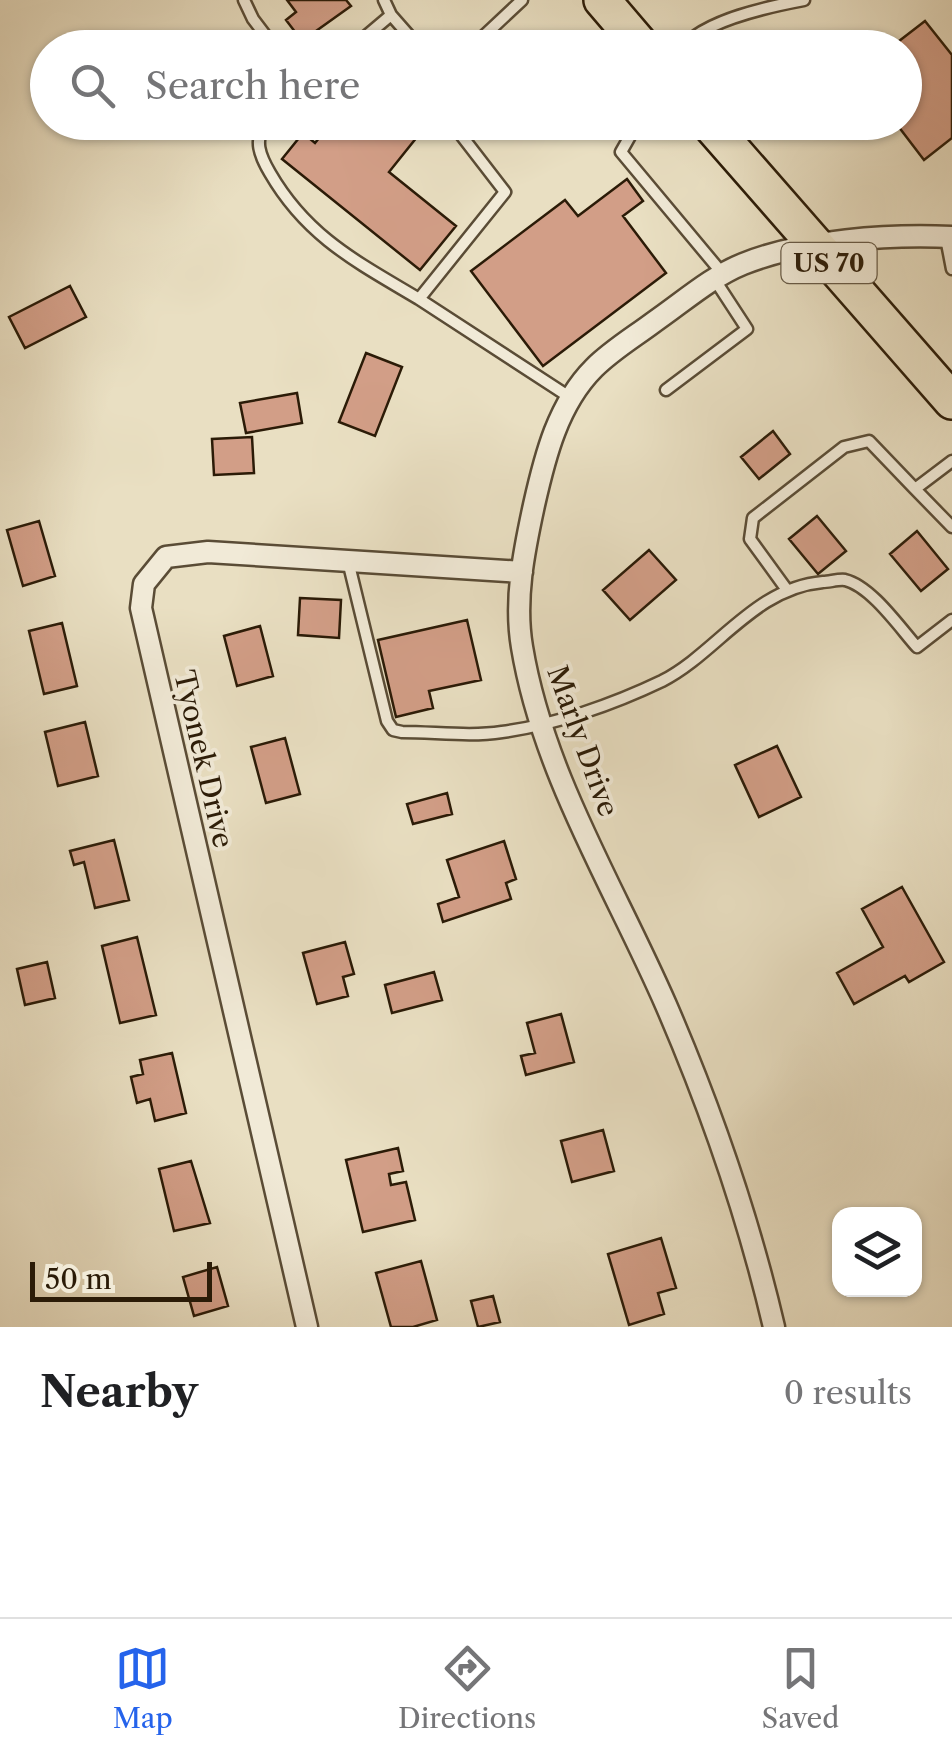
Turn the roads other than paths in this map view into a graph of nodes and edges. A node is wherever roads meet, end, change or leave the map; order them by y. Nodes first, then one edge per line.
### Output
1 (244, 0) edge
2 (384, 0) edge
3 (522, 0) edge
4 (602, 0) edge
5 (804, 0) edge
6 (391, 15) junction
7 (261, 30) edge
8 (373, 30) edge
9 (404, 30) edge
10 (490, 30) edge
11 (628, 30) edge
12 (709, 30) edge
13 (258, 140) edge
14 (465, 140) edge
15 (628, 140) edge
16 (723, 140) edge
17 (949, 237) edge
18 (813, 245) junction
19 (952, 268) edge
20 (719, 277) junction
21 (418, 299) junction
22 (947, 386) edge
23 (666, 390) dead end
24 (571, 398) junction
25 (952, 461) edge
26 (915, 489) junction
27 (952, 527) edge
28 (348, 561) junction
29 (522, 572) junction
30 (786, 590) junction
31 (952, 620) edge
32 (542, 724) junction
33 (307, 1327) edge
34 (774, 1327) edge

1 - 7 lane
2 - 6 lane
3 - 10 lane
4 - 11 highway
5 - 12 lane
6 - 8 lane
6 - 9 lane
13 - 21 lane
14 - 21 lane
15 - 20 lane
16 - 18 highway, US 70
17 - 18 street, Marly Drive
17 - 19 lane
18 - 20 street, Marly Drive
18 - 22 highway, US 70
20 - 23 lane
20 - 24 street, Marly Drive
21 - 24 lane
24 - 29 street, Marly Drive
25 - 26 lane
26 - 27 lane
26 - 30 lane
28 - 29 street, Tyonek Drive
28 - 32 lane
28 - 33 street, Tyonek Drive
29 - 32 street, Marly Drive
30 - 31 lane
30 - 32 lane
32 - 34 street, Marly Drive

